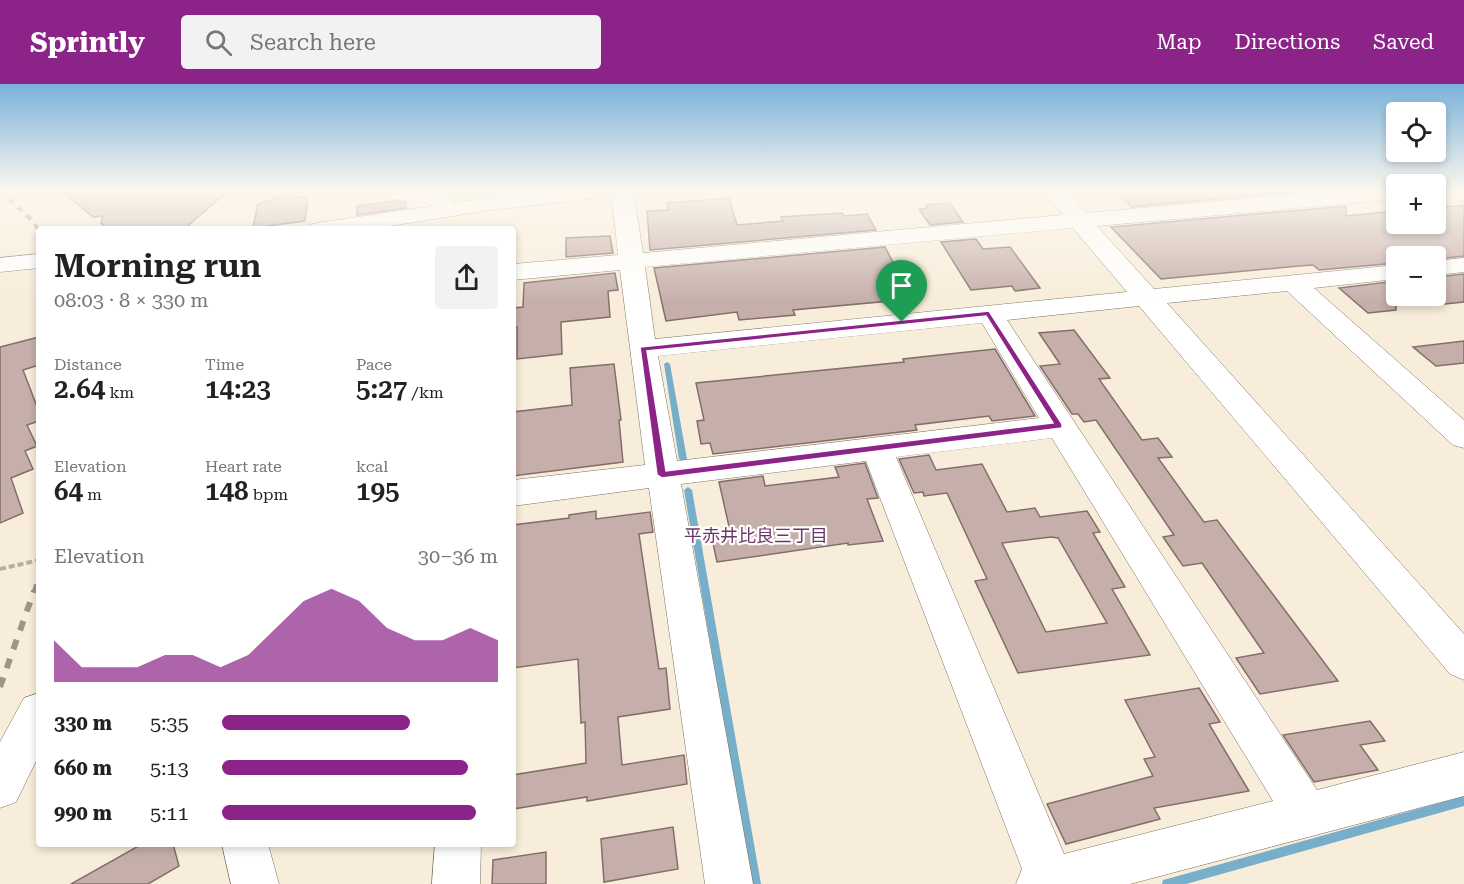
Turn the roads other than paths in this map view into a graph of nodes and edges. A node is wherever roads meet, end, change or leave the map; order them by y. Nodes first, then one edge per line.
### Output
1 (626, 227) edge
2 (1008, 227) edge
3 (1084, 227) edge
4 (36, 261) edge
5 (630, 261) junction
6 (1464, 265) edge
7 (0, 266) edge
8 (1446, 267) edge
9 (516, 272) edge
10 (1386, 273) edge
11 (1292, 282) junction
12 (1145, 297) junction
13 (989, 314) junction
14 (643, 349) junction
15 (1059, 426) junction
16 (1464, 437) edge
17 (877, 449) junction
18 (662, 475) junction
19 (516, 494) edge
20 (1464, 662) edge
21 (36, 718) edge
22 (1464, 774) edge
23 (0, 786) edge
24 (1307, 815) junction
25 (245, 847) edge
26 (458, 847) edge
27 (1046, 883) edge
28 (255, 884) edge
29 (456, 884) edge
30 (729, 884) edge

1 - 5 street
2 - 5 street
3 - 12 street
4 - 7 street
5 - 9 street
5 - 14 street
6 - 8 street
10 - 11 street
11 - 12 street
11 - 16 street
12 - 13 street
12 - 20 street
13 - 14 street
13 - 15 street
14 - 18 street
15 - 17 street
15 - 24 street
17 - 18 street
17 - 27 street
18 - 19 street
18 - 30 street
21 - 23 street
22 - 24 street
24 - 27 street
25 - 28 street
26 - 29 street

